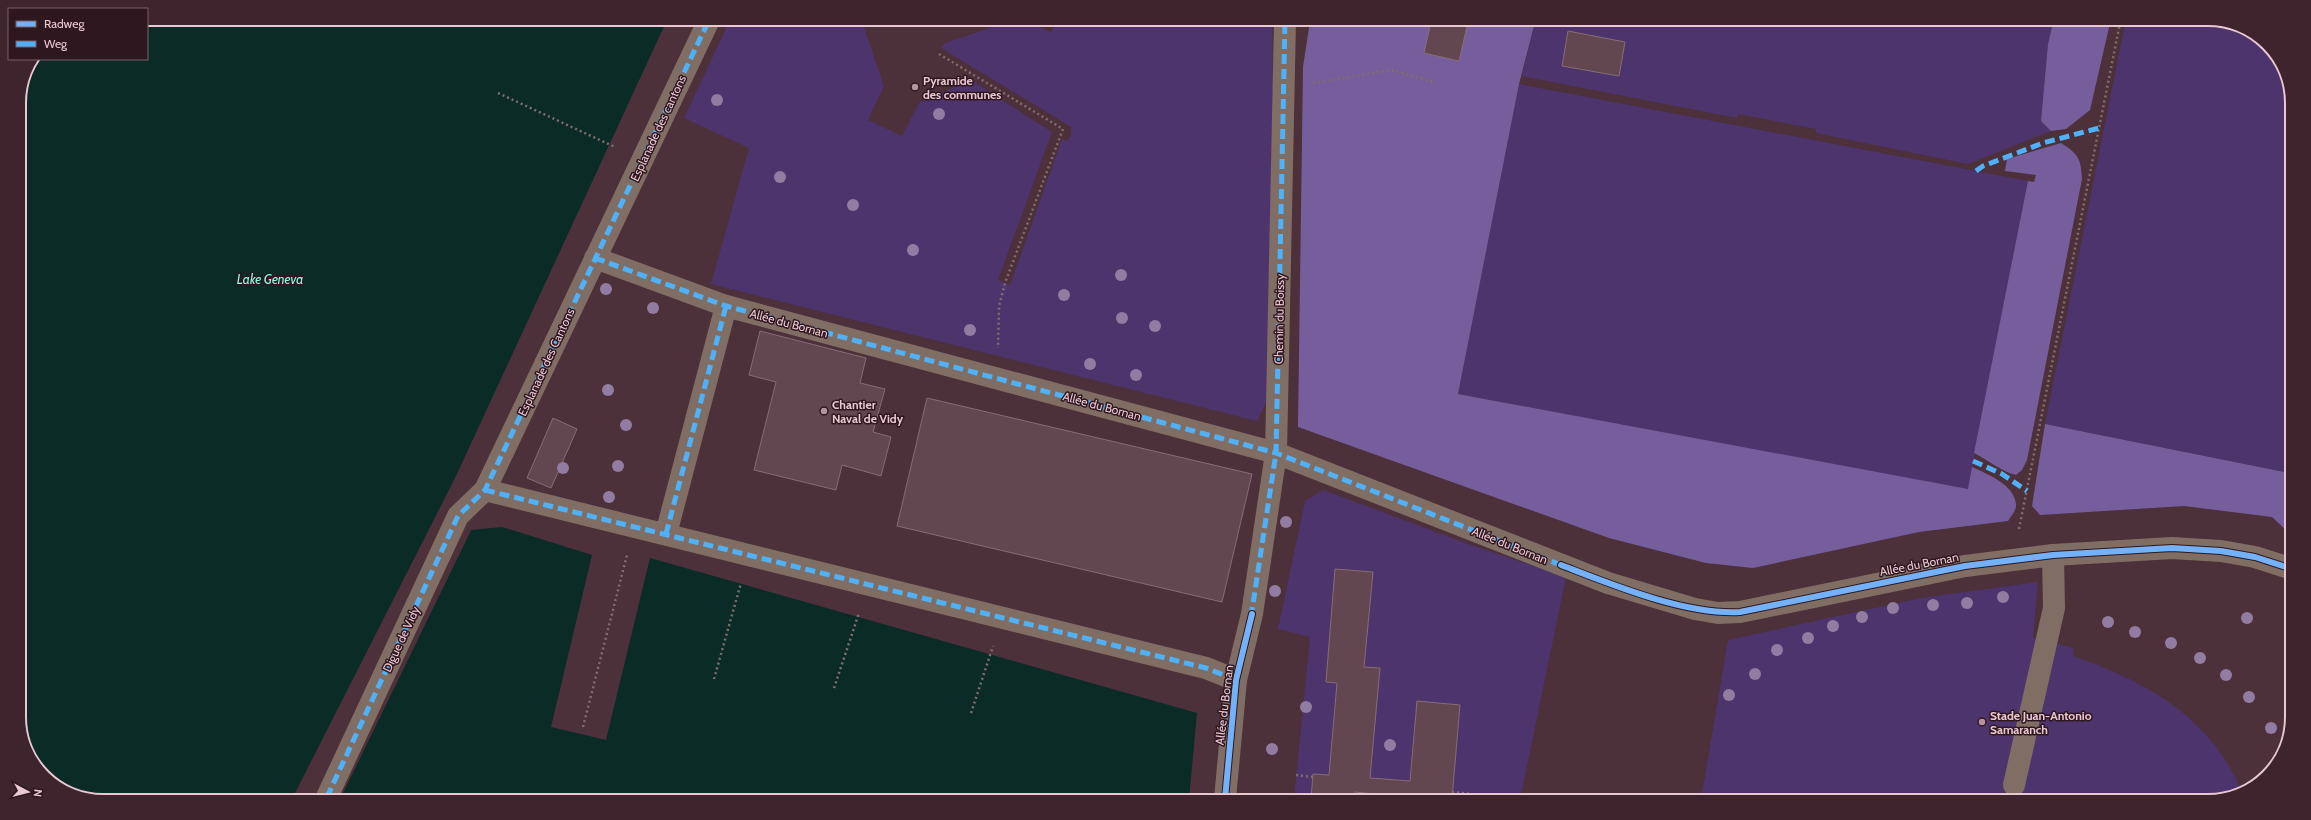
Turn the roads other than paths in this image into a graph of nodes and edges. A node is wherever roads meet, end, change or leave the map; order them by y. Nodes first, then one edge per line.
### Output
1 (705, 26) edge
2 (1285, 26) edge
3 (607, 235) joint
4 (596, 258) junction
5 (726, 306) junction
6 (1276, 453) junction
7 (485, 490) junction
8 (666, 534) junction
9 (2053, 555) junction
10 (2285, 567) edge
11 (1252, 614) joint
12 (1236, 680) junction
13 (2014, 785) dead end
14 (328, 794) edge
15 (1225, 794) edge

1 - 3 street, Esplanade des cantons
2 - 6 street, Chemin du Boissy
3 - 4 street, Esplanade des Cantons
4 - 5 street, Allée du Bornan
4 - 7 street, Esplanade des Cantons
5 - 6 street, Allée du Bornan
5 - 8 street
6 - 9 street, Allée du Bornan
6 - 11 street, Chemin du Boissy
7 - 8 street, Allée du Bornan
7 - 14 street, Digue de Vidy
8 - 12 street, Allée du Bornan
9 - 10 street, Allée du Bornan
9 - 13 street
11 - 12 street, Allée du Bornan
12 - 15 street, Allée du Bornan

